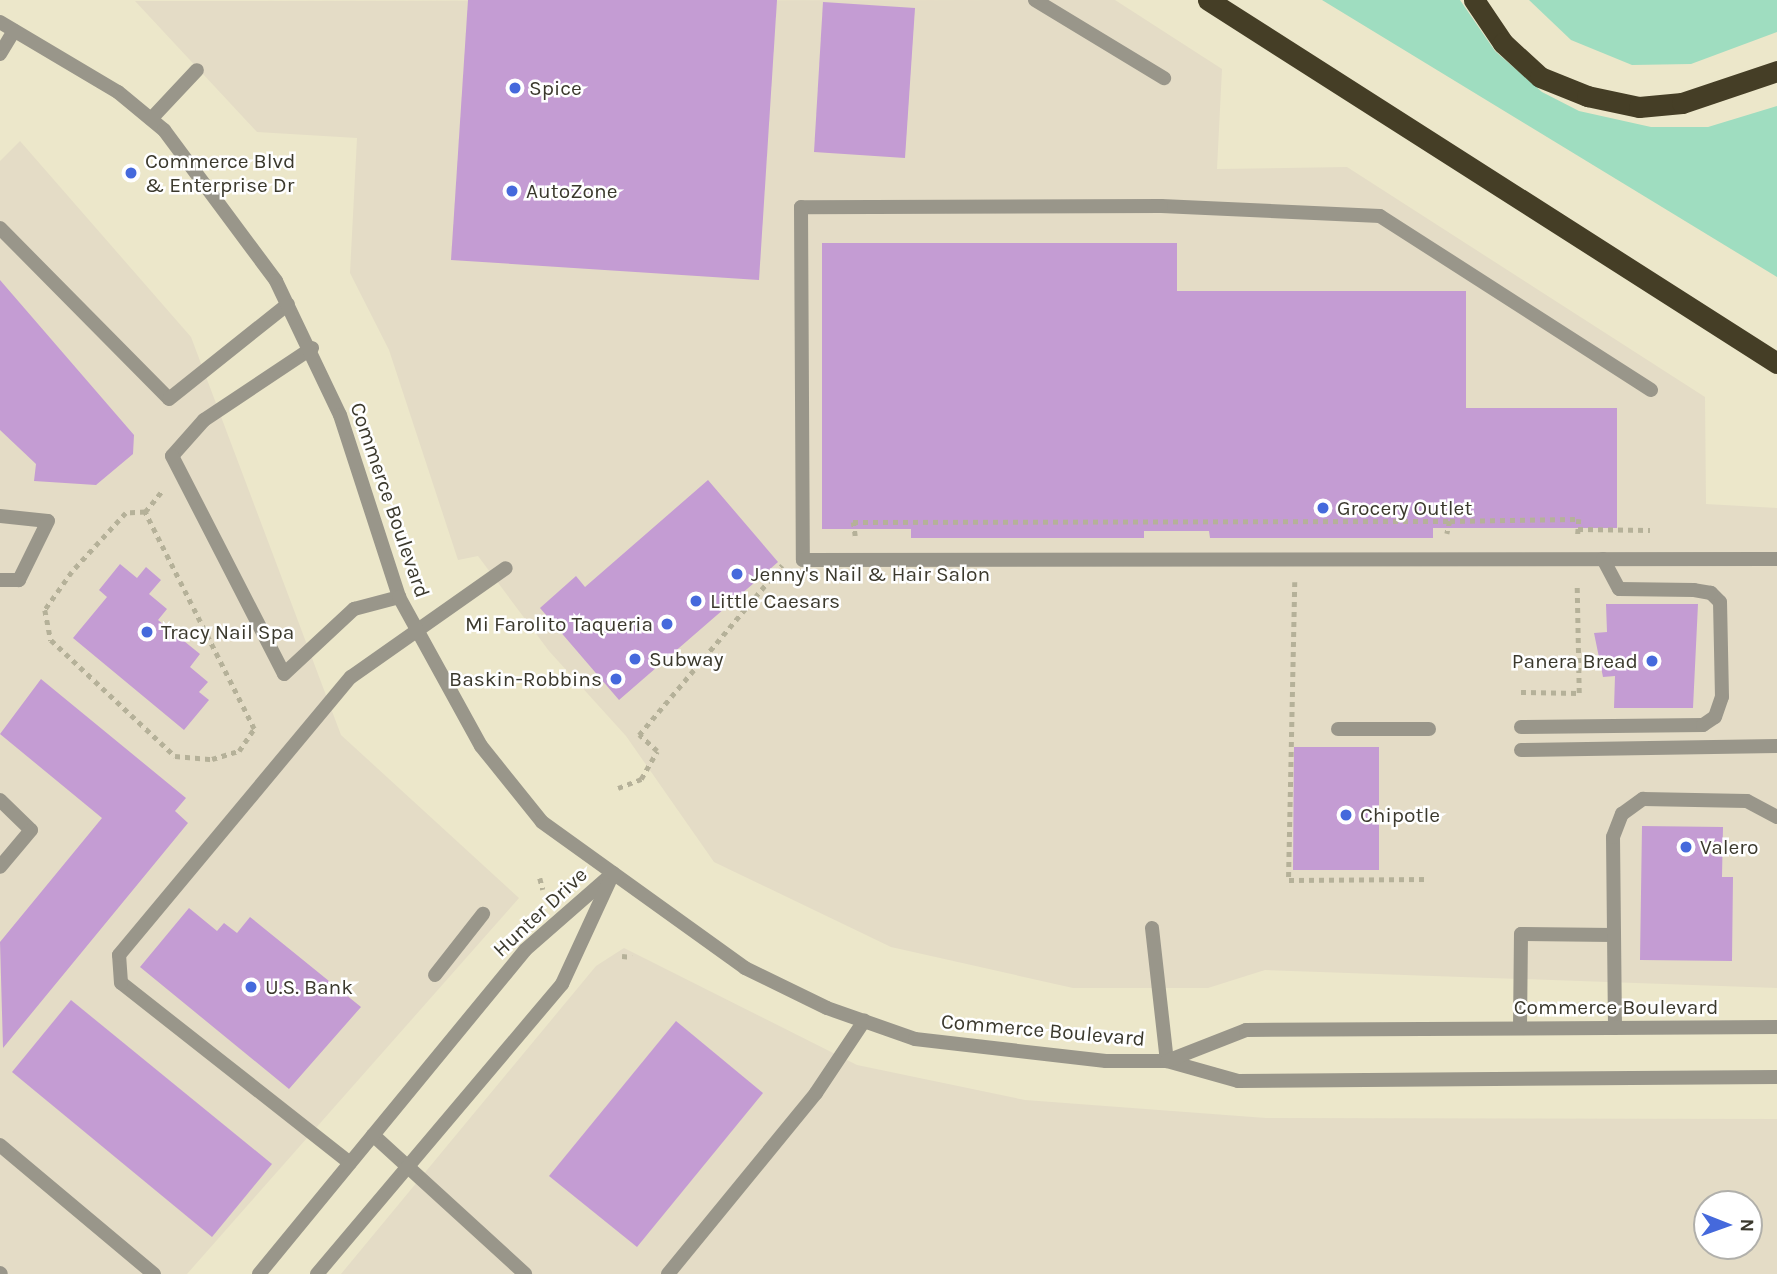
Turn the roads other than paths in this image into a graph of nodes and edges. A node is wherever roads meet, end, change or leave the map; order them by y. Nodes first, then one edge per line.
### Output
1 (1035, 0) edge
2 (1208, 0) edge
3 (1474, 0) edge
4 (0, 22) edge
5 (14, 31) junction
6 (0, 54) edge
7 (197, 70) dead end
8 (1777, 71) edge
9 (1164, 78) dead end
10 (151, 119) junction
11 (0, 228) edge
12 (288, 304) junction
13 (312, 348) junction
14 (1777, 363) edge
15 (1651, 390) dead end
16 (0, 516) edge
17 (1602, 559) junction
18 (1777, 559) edge
19 (506, 568) dead end
20 (0, 580) edge
21 (399, 597) junction
22 (418, 635) junction
23 (1521, 727) dead end
24 (1338, 729) dead end
25 (1429, 729) dead end
26 (1777, 746) edge
27 (1521, 750) dead end
28 (0, 800) edge
29 (1777, 817) edge
30 (0, 867) edge
31 (613, 873) junction
32 (483, 914) dead end
33 (1152, 928) dead end
34 (1613, 935) junction
35 (435, 975) dead end
36 (864, 1021) junction
37 (1777, 1027) edge
38 (1520, 1028) junction
39 (1615, 1028) junction
40 (1167, 1061) junction
41 (1777, 1077) edge
42 (373, 1135) junction
43 (0, 1145) edge
44 (350, 1163) junction
45 (408, 1167) junction
46 (154, 1274) edge
47 (259, 1274) edge
48 (317, 1274) edge
49 (525, 1274) edge
50 (668, 1274) edge

1 - 9 street
2 - 14 highway
3 - 8 highway
4 - 5 street, Commerce Boulevard
5 - 6 street
5 - 10 street, Commerce Boulevard
7 - 10 street
10 - 12 street, Commerce Boulevard
11 - 12 street
12 - 13 street, Commerce Boulevard
13 - 21 street, Commerce Boulevard
13 - 21 street
15 - 17 street
16 - 20 street
17 - 18 street
17 - 23 street
19 - 22 street
21 - 22 street, Commerce Boulevard
22 - 31 street, Commerce Boulevard
22 - 44 street
24 - 25 street
26 - 27 street
28 - 30 street
29 - 34 street
31 - 36 street, Commerce Boulevard
31 - 42 street, Hunter Drive
31 - 45 street, Hunter Drive
32 - 35 street
33 - 40 street
34 - 38 street
34 - 39 street
36 - 40 street, Commerce Boulevard
36 - 50 street
37 - 39 street, Commerce Boulevard
38 - 39 street, Commerce Boulevard
38 - 40 street, Commerce Boulevard
40 - 41 street, Commerce Boulevard
42 - 44 street, Hunter Drive
42 - 45 street
43 - 46 street
44 - 47 street, Hunter Drive
45 - 48 street, Hunter Drive
45 - 49 street

